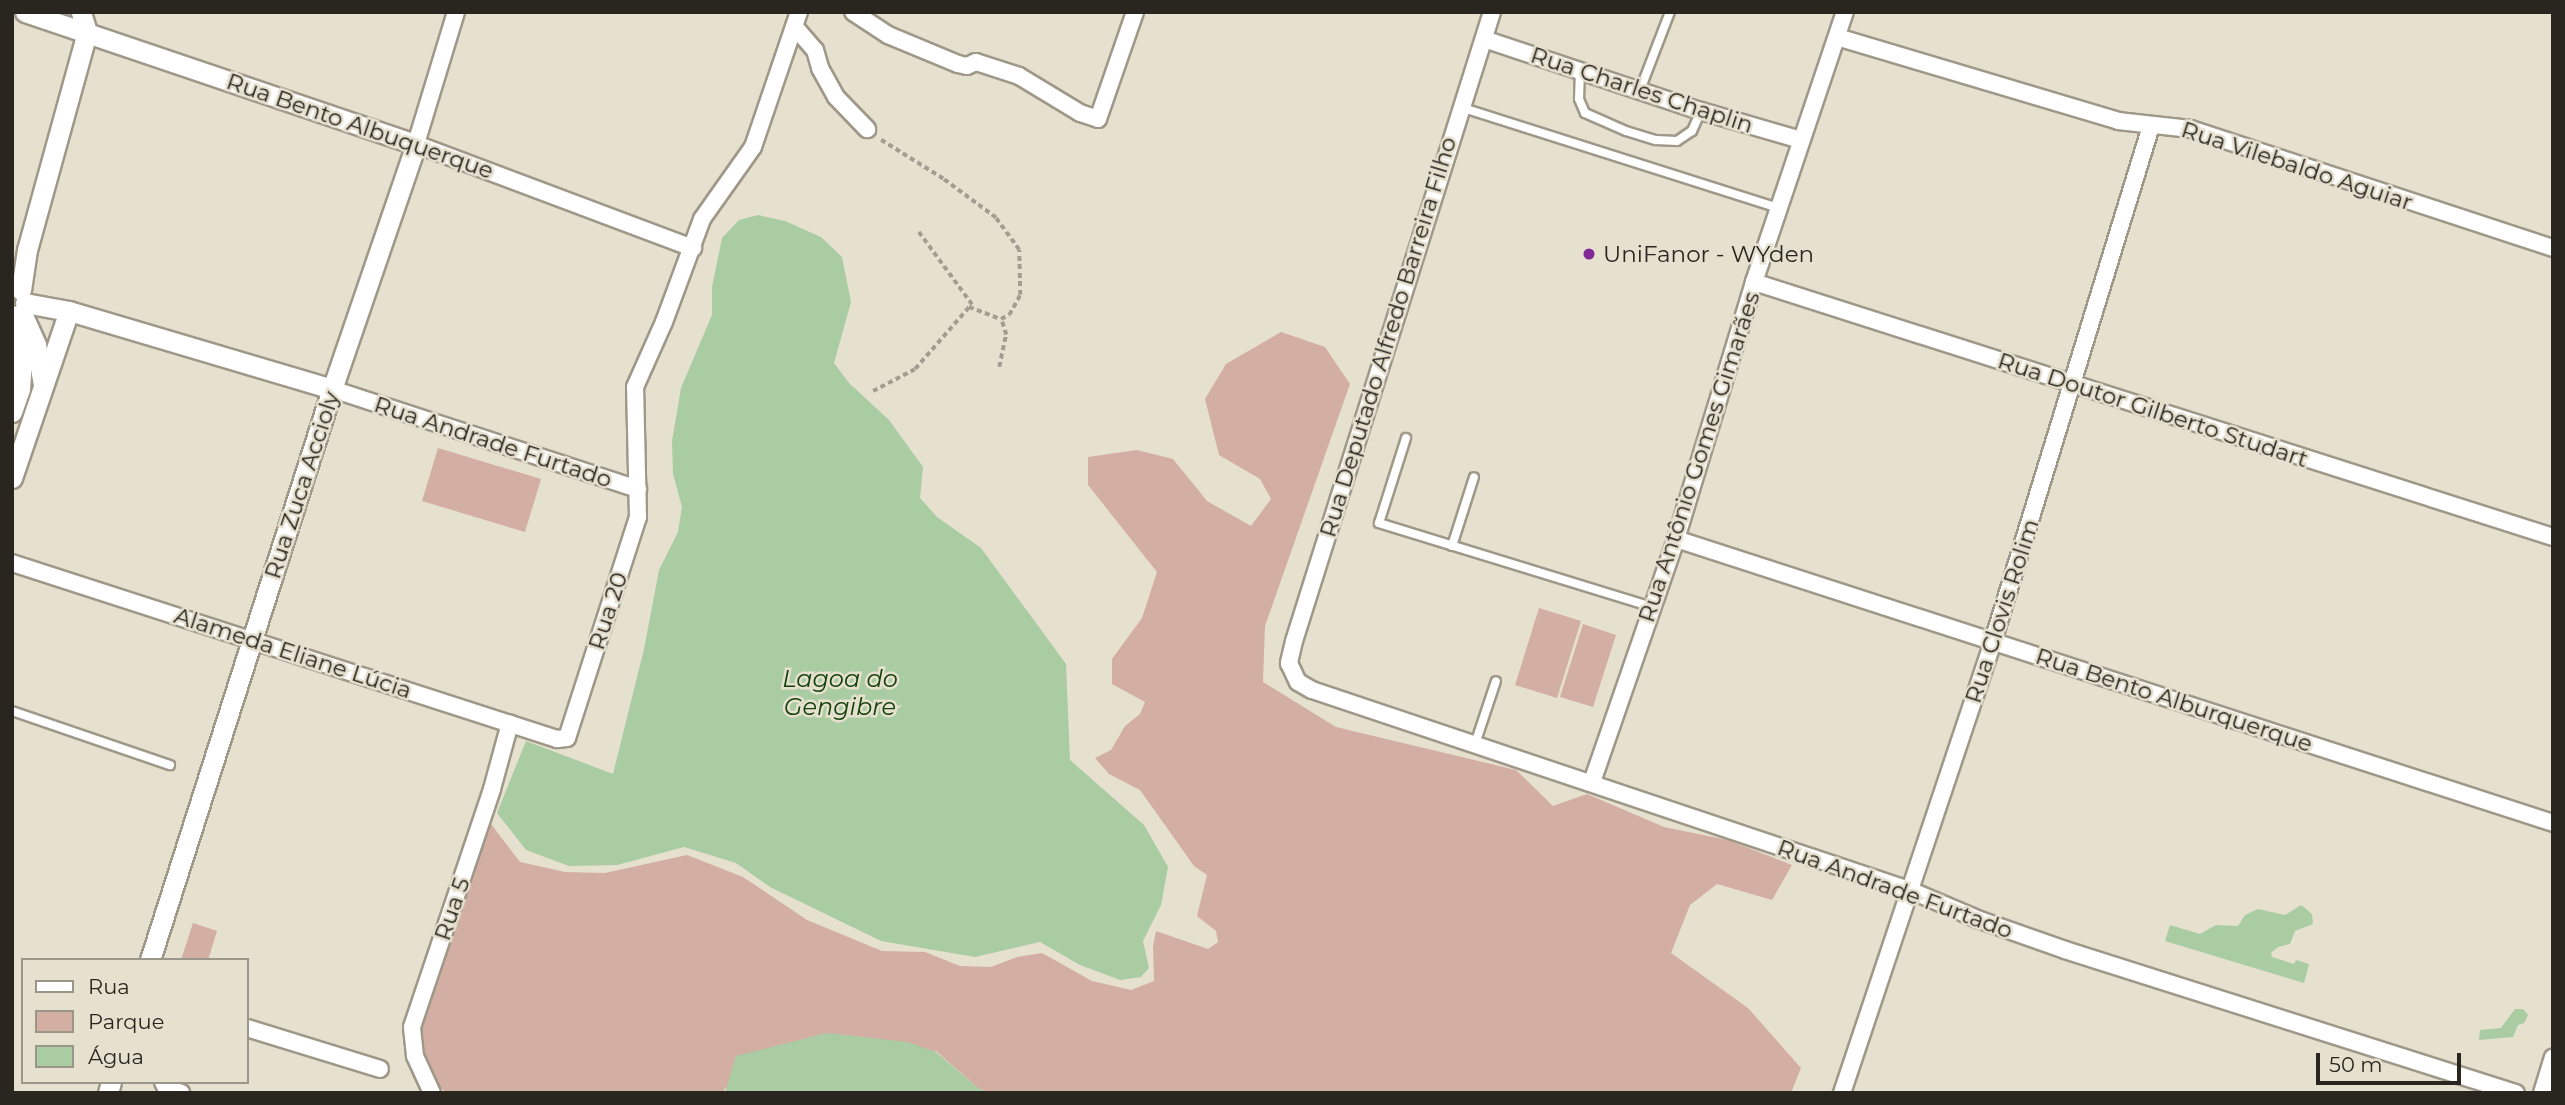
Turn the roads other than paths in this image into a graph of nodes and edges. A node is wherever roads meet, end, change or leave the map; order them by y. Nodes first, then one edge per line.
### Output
1 (25, 12) edge
2 (80, 12) edge
3 (456, 12) edge
4 (853, 12) edge
5 (1135, 12) edge
6 (1492, 12) edge
7 (1670, 12) edge
8 (1845, 12) edge
9 (796, 19) edge
10 (87, 32) junction
11 (1837, 37) junction
12 (1484, 38) junction
13 (1580, 71) junction
14 (1640, 90) junction
15 (1460, 107) junction
16 (1700, 111) junction
17 (2151, 126) junction
18 (867, 130) road end
19 (1801, 140) junction
20 (416, 144) junction
21 (1779, 208) junction
22 (693, 248) junction
23 (2553, 248) edge
24 (1754, 282) junction
25 (17, 299) edge
26 (69, 311) junction
27 (2073, 383) junction
28 (44, 386) junction
29 (332, 389) junction
30 (13, 408) edge
31 (1406, 438) dead end
32 (1475, 477) dead end
33 (12, 478) edge
34 (638, 489) junction
35 (2553, 537) edge
36 (1676, 539) junction
37 (1451, 546) junction
38 (12, 563) edge
39 (1652, 607) junction
40 (253, 639) junction
41 (1993, 641) junction
42 (1289, 663) joint
43 (1496, 681) dead end
44 (12, 711) edge
45 (510, 723) junction
46 (570, 732) joint
47 (1475, 744) junction
48 (170, 765) dead end
49 (1592, 782) junction
50 (2553, 823) edge
51 (1912, 891) junction
52 (151, 958) edge
53 (248, 1028) edge
54 (2553, 1058) edge
55 (380, 1069) dead end
56 (164, 1084) edge
57 (181, 1093) edge
58 (432, 1093) edge
59 (1842, 1093) edge
60 (2516, 1093) edge
61 (2542, 1093) edge

1 - 10 street, Rua Bento Albuquerque
2 - 10 street
3 - 20 street, Rua Zuca Accioly
4 - 5 street
6 - 12 street, Rua Deputado Alfredo Barreira Filho
7 - 14 lane
8 - 11 street, Rua Antônio Gomes Gimarães
9 - 18 street
9 - 22 street, Rua 20
10 - 20 street, Rua Bento Albuquerque
10 - 25 street
11 - 17 street, Rua Vilebaldo Aguiar
11 - 19 street, Rua Antônio Gomes Gimarães
12 - 13 street, Rua Charles Chaplin
12 - 15 street, Rua Deputado Alfredo Barreira Filho
13 - 14 street, Rua Charles Chaplin
13 - 16 lane
14 - 16 street, Rua Charles Chaplin
15 - 21 lane
15 - 42 street, Rua Deputado Alfredo Barreira Filho
16 - 19 street, Rua Charles Chaplin
17 - 23 street, Rua Vilebaldo Aguiar
17 - 27 street, Rua Clovis Rolim
19 - 21 street, Rua Antônio Gomes Gimarães
20 - 22 street, Rua Bento Albuquerque
20 - 29 street, Rua Zuca Accioly
21 - 24 street, Rua Antônio Gomes Gimarães
22 - 34 street, Rua 20
24 - 27 street, Rua Doutor Gilberto Studart
24 - 36 street, Rua Antônio Gomes Gimarães
25 - 26 street, Rua Andrade Furtado
25 - 28 street
25 - 30 street
26 - 28 street
26 - 29 street, Rua Andrade Furtado
27 - 35 street, Rua Doutor Gilberto Studart
27 - 41 street, Rua Clovis Rolim
28 - 33 street
29 - 34 street, Rua Andrade Furtado
29 - 40 street, Rua Zuca Accioly
31 - 37 lane
32 - 37 lane
34 - 46 street, Rua 20
36 - 39 street, Rua Antônio Gomes Gimarães
36 - 41 street, Rua Bento Alburquerque
37 - 39 lane
38 - 40 street, Alameda Eliane Lúcia
39 - 49 street, Rua Antônio Gomes Gimarães
40 - 45 street, Alameda Eliane Lúcia
40 - 52 street, Rua Zuca Accioly
41 - 50 street, Rua Bento Alburquerque
41 - 51 street, Rua Clovis Rolim
42 - 47 street, Rua Andrade Furtado
43 - 47 lane
44 - 48 lane
45 - 46 street, Alameda Eliane Lúcia
45 - 58 street, Rua 5
47 - 49 street, Rua Andrade Furtado
49 - 51 street, Rua Andrade Furtado
51 - 59 street, Rua Clovis Rolim
51 - 60 street, Rua Andrade Furtado
53 - 55 street
54 - 61 street
56 - 57 street

